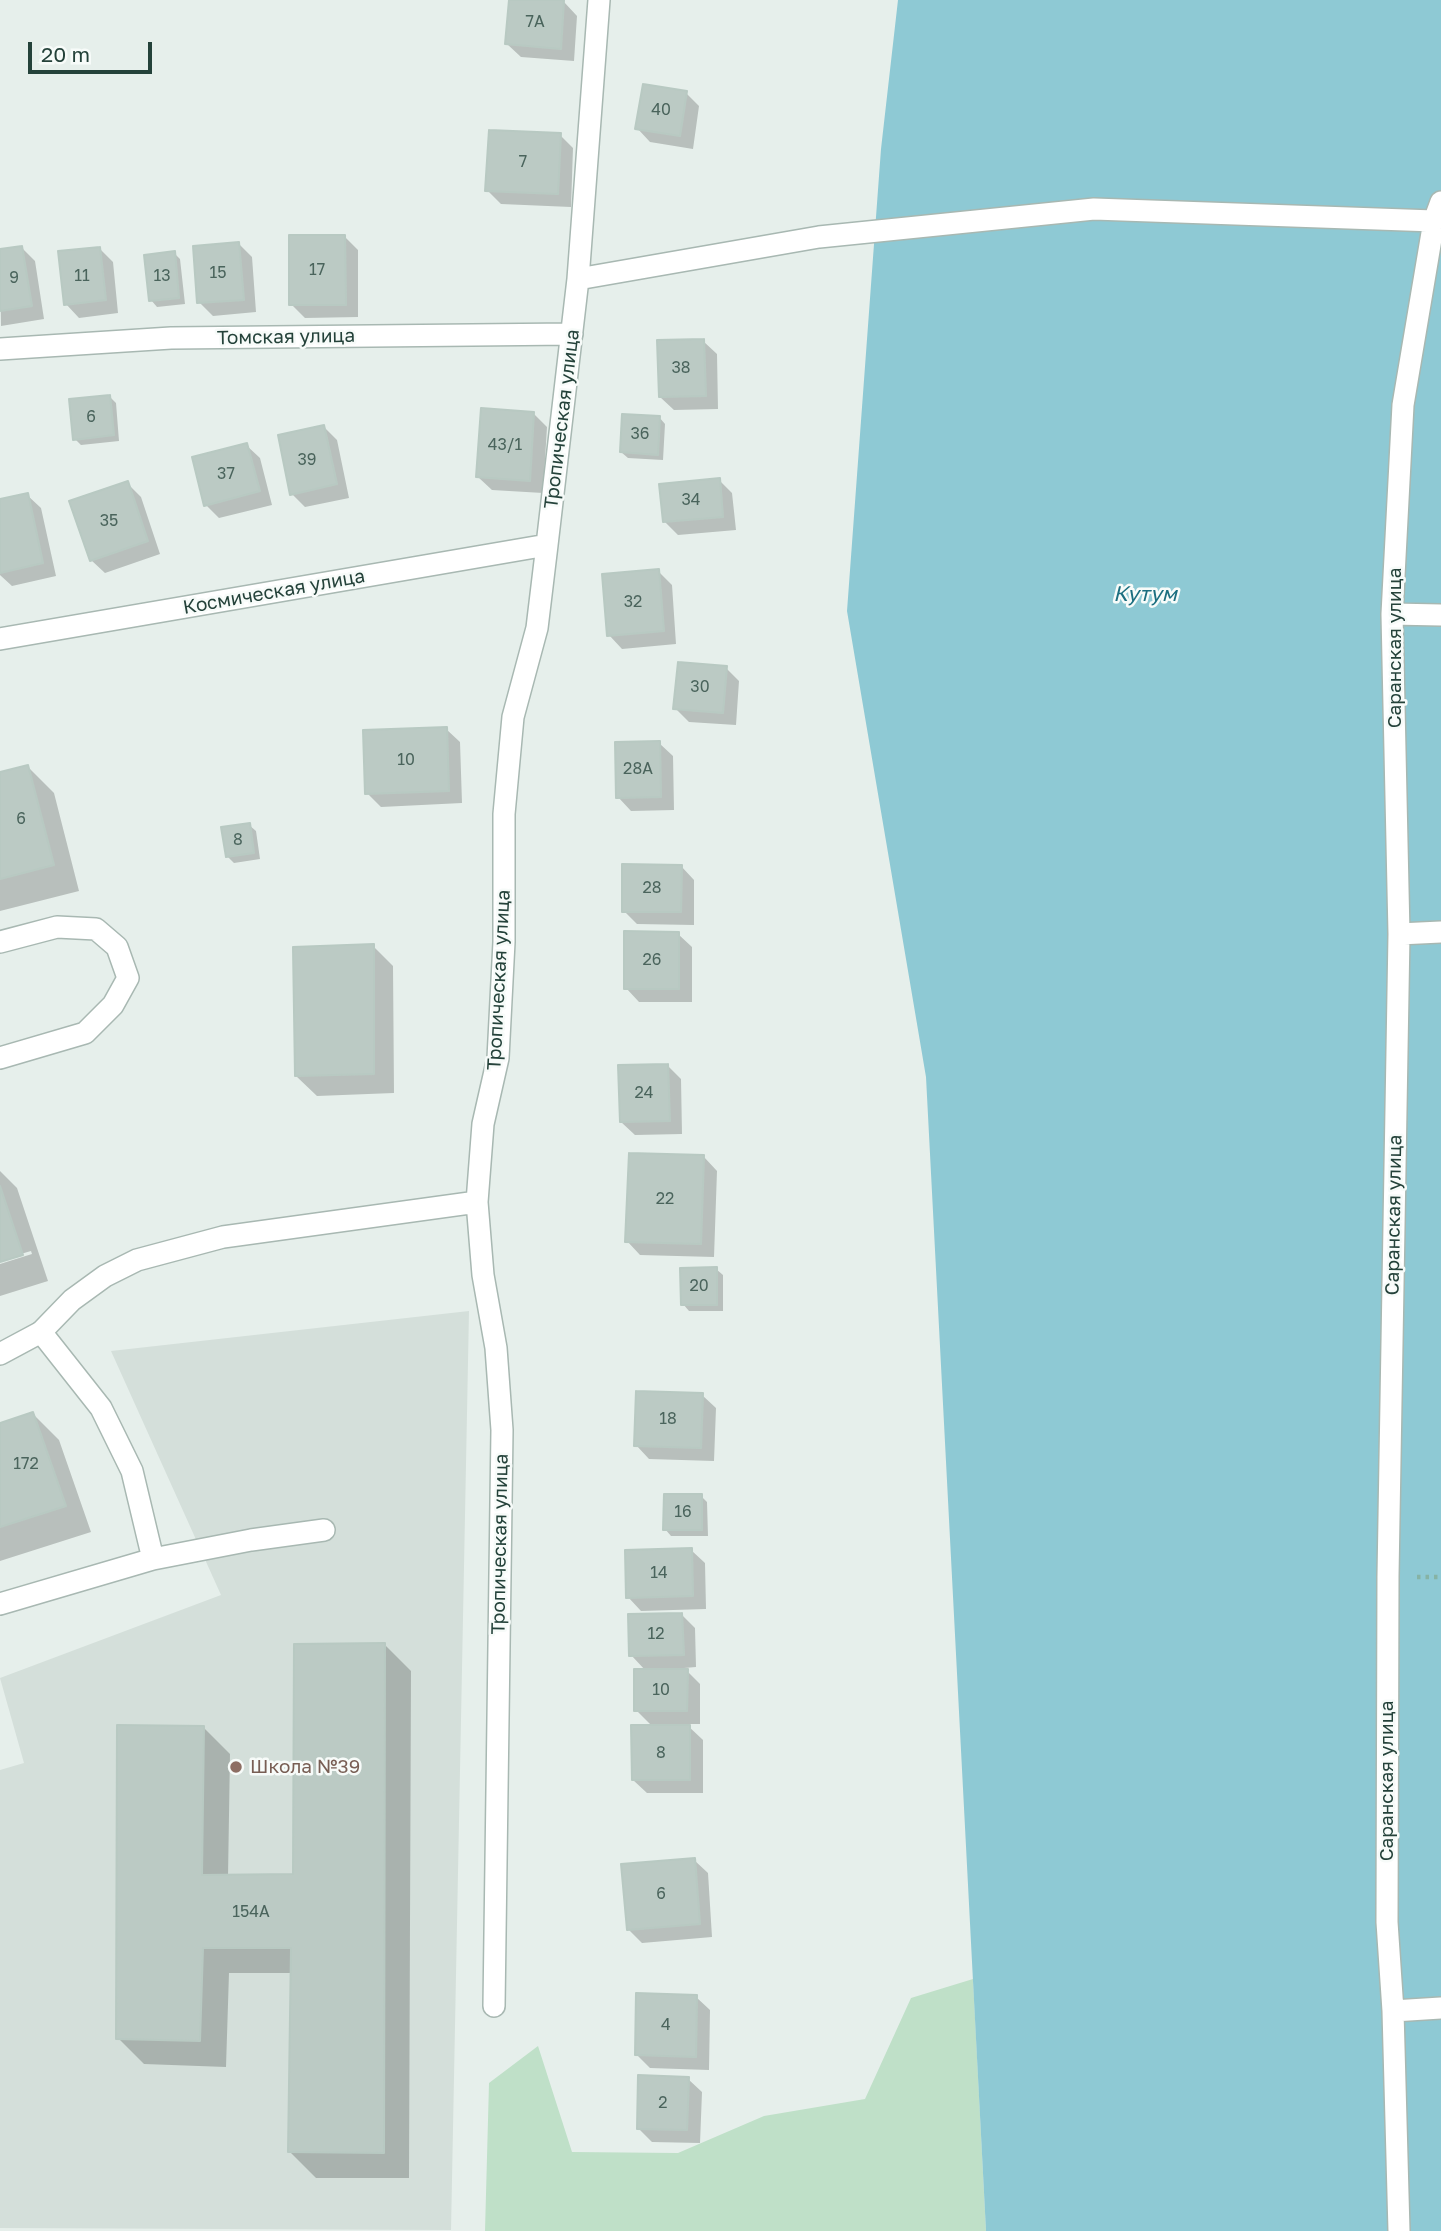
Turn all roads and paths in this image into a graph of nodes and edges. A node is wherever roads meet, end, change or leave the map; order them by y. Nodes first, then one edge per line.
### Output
1 (599, 0) edge
2 (1438, 212) edge
3 (1433, 272) edge
4 (578, 279) junction
5 (572, 334) junction
6 (0, 349) edge
7 (547, 545) junction
8 (1392, 614) junction
9 (1441, 615) edge
10 (0, 639) edge
11 (1441, 932) edge
12 (1399, 934) junction
13 (0, 942) edge
14 (0, 1058) edge
15 (477, 1202) junction
16 (41, 1332) junction
17 (0, 1354) edge
18 (324, 1530) dead end
19 (153, 1559) junction
20 (0, 1604) edge
21 (494, 2006) dead end
22 (1441, 2008) edge
23 (1393, 2011) junction
24 (1399, 2231) edge

1 - 4 street, Тропическая улица
2 - 3 street, Саранская улица
2 - 4 street
3 - 8 street, Саранская улица
4 - 5 street, Тропическая улица
5 - 6 street, Томская улица
5 - 7 street, Тропическая улица
7 - 10 street, Космическая улица
7 - 15 street, Тропическая улица
8 - 9 street
8 - 12 street, Саранская улица
11 - 12 street
12 - 23 street, Саранская улица
13 - 14 street
15 - 16 street
15 - 21 street, Тропическая улица
16 - 17 street
16 - 19 street
18 - 19 street
19 - 20 street
22 - 23 street
23 - 24 street, Саранская улица

